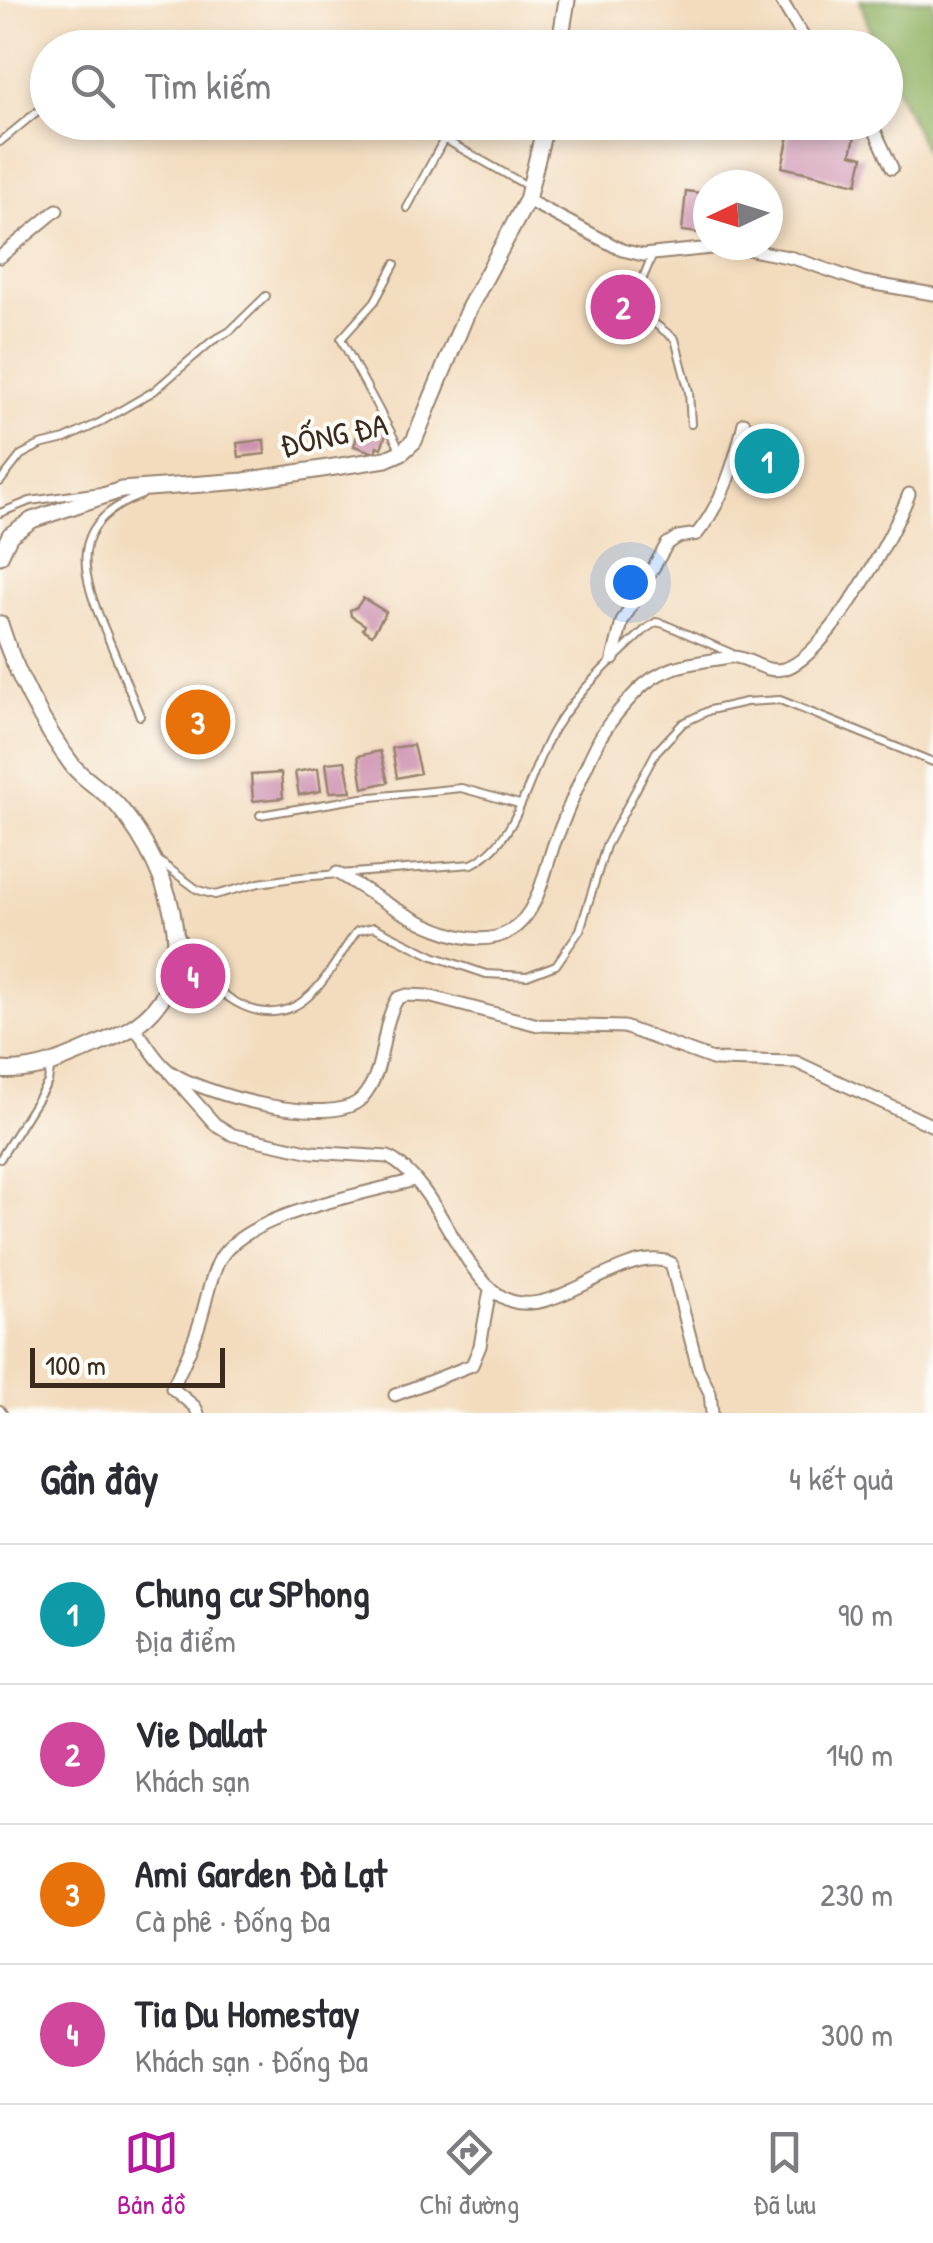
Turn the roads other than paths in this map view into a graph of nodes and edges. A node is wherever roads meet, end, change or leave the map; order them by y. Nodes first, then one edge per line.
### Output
1 (567, 0) edge
2 (780, 0) edge
3 (562, 30) edge
4 (799, 30) edge
5 (30, 117) edge
6 (443, 140) edge
7 (446, 140) edge
8 (542, 140) edge
9 (880, 140) edge
10 (0, 142) edge
11 (892, 168) dead end
12 (529, 194) junction
13 (407, 208) dead end
14 (57, 210) dead end
15 (653, 254) junction
16 (0, 258) edge
17 (395, 264) dead end
18 (933, 294) edge
19 (266, 296) dead end
20 (744, 422) dead end
21 (692, 424) dead end
22 (402, 452) junction
23 (0, 482) edge
24 (162, 488) junction
25 (121, 490) junction
26 (909, 494) dead end
27 (0, 513) edge
28 (0, 556) edge
29 (0, 624) edge
30 (736, 656) junction
31 (613, 659) junction
32 (140, 716) dead end
33 (933, 762) edge
34 (519, 804) junction
35 (260, 814) dead end
36 (154, 857) junction
37 (337, 873) junction
38 (175, 926) junction
39 (134, 1027) junction
40 (51, 1062) junction
41 (0, 1070) edge
42 (168, 1070) junction
43 (933, 1126) edge
44 (0, 1159) edge
45 (414, 1180) junction
46 (490, 1290) junction
47 (395, 1395) dead end
48 (198, 1413) edge
49 (712, 1413) edge

1 - 3 street
2 - 4 street
5 - 10 lane
6 - 13 lane
7 - 12 lane
8 - 12 street, ĐỐNG ĐA
9 - 11 street
12 - 15 street
12 - 22 street, ĐỐNG ĐA
14 - 16 street
15 - 18 street
15 - 21 lane
17 - 22 lane
19 - 23 lane
20 - 31 street
22 - 24 street, ĐỐNG ĐA
24 - 25 street, ĐỐNG ĐA
24 - 32 lane
25 - 27 lane
25 - 28 street, ĐỐNG ĐA
26 - 30 street
29 - 36 street
30 - 31 lane
30 - 37 street
31 - 34 lane
33 - 38 lane
34 - 35 lane
34 - 37 lane
36 - 37 lane
36 - 38 street
38 - 39 street
39 - 40 street
39 - 42 street
40 - 41 street
40 - 44 lane
42 - 43 street
42 - 45 street
45 - 46 street
45 - 48 street
46 - 47 street
46 - 49 street

